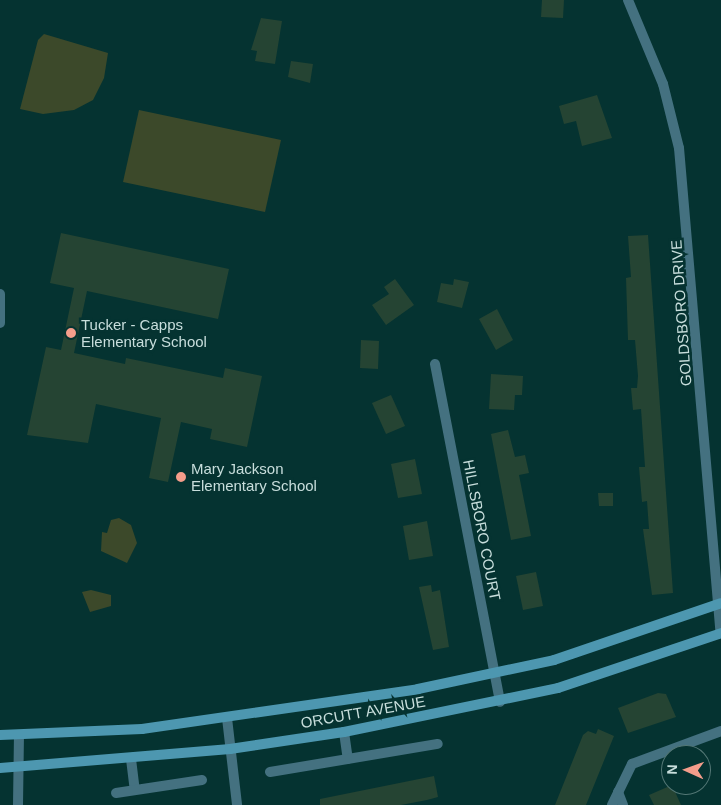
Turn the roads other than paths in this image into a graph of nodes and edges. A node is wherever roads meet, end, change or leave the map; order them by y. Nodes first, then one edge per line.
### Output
1 (628, 0) edge
2 (0, 294) edge
3 (0, 323) edge
4 (435, 364) dead end
5 (720, 604) edge
6 (721, 633) edge
7 (495, 674) junction
8 (500, 702) junction
9 (227, 718) junction
10 (721, 731) edge
11 (344, 732) junction
12 (0, 735) edge
13 (19, 736) junction
14 (438, 744) dead end
15 (230, 748) junction
16 (131, 759) junction
17 (348, 759) junction
18 (0, 768) edge
19 (19, 768) junction
20 (270, 772) dead end
21 (202, 780) dead end
22 (135, 790) junction
23 (618, 792) junction
24 (116, 794) dead end
25 (18, 805) edge
26 (237, 805) edge
27 (612, 805) edge
28 (623, 805) edge

1 - 5 street, GOLDSBORO DRIVE
2 - 3 street
4 - 7 street, HILLSBORO COURT
5 - 6 street, GOLDSBORO DRIVE
5 - 7 main road, ORCUTT AVENUE
6 - 8 main road, ORCUTT AVENUE
7 - 8 street, HILLSBORO COURT
7 - 9 main road, ORCUTT AVENUE
8 - 11 main road, ORCUTT AVENUE
9 - 13 main road, ORCUTT AVENUE
9 - 15 street
10 - 23 street
11 - 15 main road, ORCUTT AVENUE
11 - 17 street
12 - 13 main road, ORCUTT AVENUE
13 - 19 street
14 - 17 street
15 - 16 main road, ORCUTT AVENUE
15 - 26 street
16 - 19 main road, ORCUTT AVENUE
16 - 22 street
17 - 20 street
18 - 19 main road, ORCUTT AVENUE
19 - 25 street
21 - 22 street
22 - 24 street
23 - 27 street
23 - 28 street

